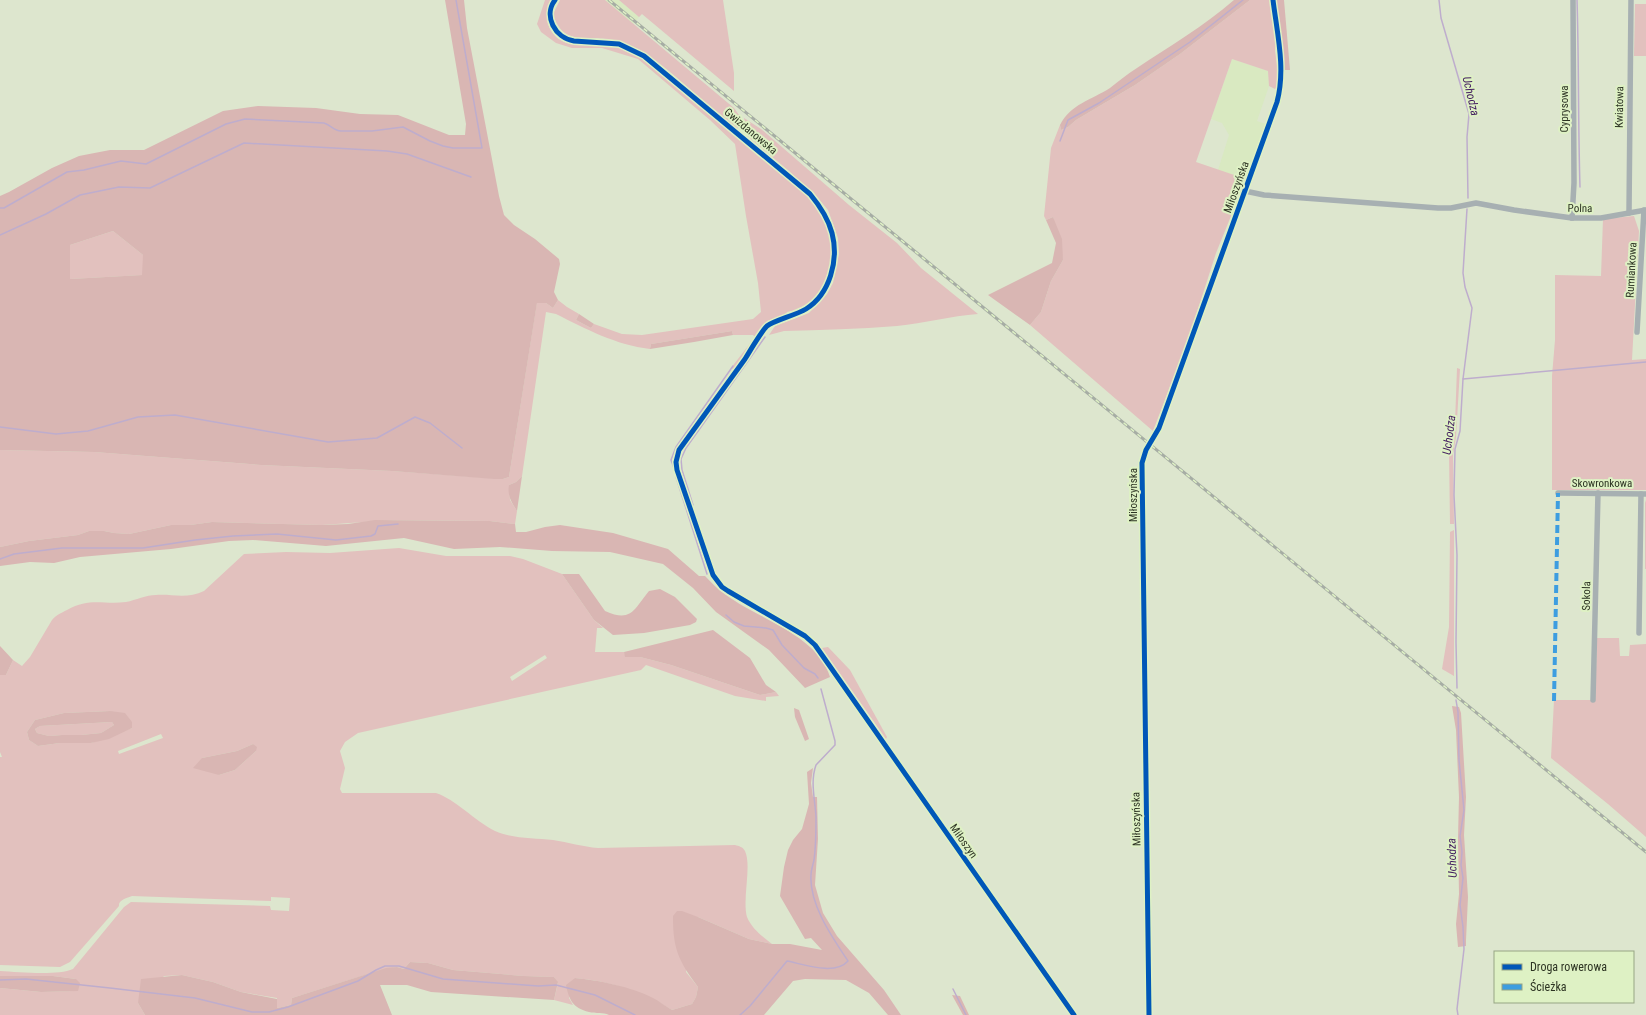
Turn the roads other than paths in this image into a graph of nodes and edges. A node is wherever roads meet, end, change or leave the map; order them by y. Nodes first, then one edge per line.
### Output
1 (556, 0) edge
2 (1273, 0) edge
3 (1573, 0) edge
4 (1631, 0) edge
5 (1246, 191) junction
6 (1645, 210) edge
7 (1629, 213) junction
8 (1572, 218) junction
9 (767, 326) joint
10 (1637, 332) dead end
11 (1558, 493) dead end
12 (1598, 493) junction
13 (1643, 494) edge
14 (1639, 633) dead end
15 (1593, 700) dead end
16 (1074, 1015) edge
17 (1149, 1015) edge

1 - 9 street, Gwizdanowska
2 - 5 street, Miłoszyńska
3 - 8 street, Cyprysowa
4 - 7 street, Kwiatowa
5 - 8 street, Polna
5 - 17 street, Miłoszyńska
6 - 7 street, Polna
6 - 10 street, Rumiankowa
7 - 8 street, Polna
9 - 16 street, Miłoszyn
11 - 12 street, Skowronkowa
12 - 13 street, Skowronkowa
12 - 15 street, Sokola
13 - 14 street

